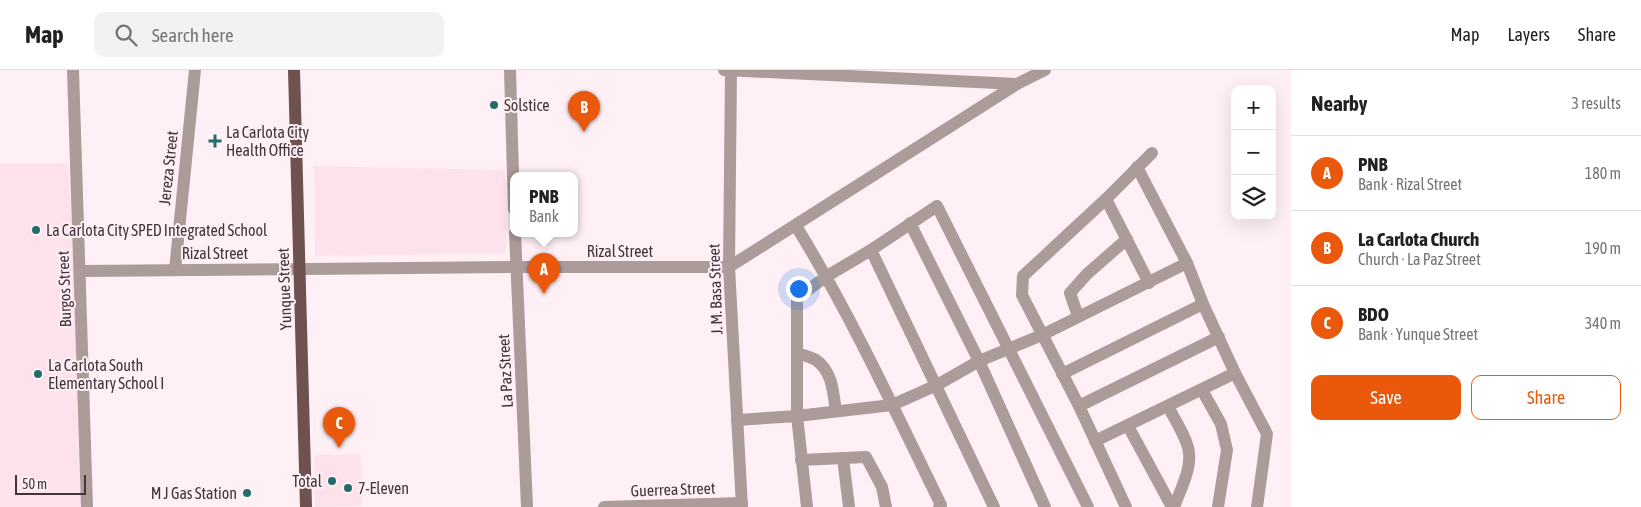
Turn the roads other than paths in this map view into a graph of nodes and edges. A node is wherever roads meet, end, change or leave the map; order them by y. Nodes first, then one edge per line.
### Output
1 (73, 70) edge
2 (195, 70) edge
3 (294, 70) edge
4 (510, 70) edge
5 (724, 70) edge
6 (731, 70) edge
7 (1044, 70) edge
8 (1017, 84) junction
9 (1152, 152) dead end
10 (1137, 167) junction
11 (513, 172) edge
12 (1106, 199) junction
13 (910, 223) junction
14 (796, 226) junction
15 (515, 237) edge
16 (1127, 239) junction
17 (871, 250) junction
18 (1187, 263) junction
19 (516, 267) junction
20 (729, 267) junction
21 (299, 269) junction
22 (80, 270) junction
23 (175, 270) junction
24 (827, 276) junction
25 (1149, 283) junction
26 (1203, 304) junction
27 (1078, 316) junction
28 (1042, 335) junction
29 (1219, 337) junction
30 (1010, 348) junction
31 (797, 353) junction
32 (979, 362) junction
33 (1235, 373) junction
34 (1062, 374) junction
35 (936, 385) junction
36 (1202, 390) junction
37 (892, 405) junction
38 (1078, 406) junction
39 (1168, 406) junction
40 (836, 411) junction
41 (797, 416) junction
42 (737, 420) junction
43 (1128, 426) junction
44 (1095, 441) junction
45 (843, 458) junction
46 (801, 460) junction
47 (742, 505) edge
48 (942, 506) edge
49 (87, 507) edge
50 (306, 507) edge
51 (528, 507) edge
52 (604, 507) edge
53 (807, 507) edge
54 (849, 507) edge
55 (886, 507) edge
56 (994, 507) edge
57 (1045, 507) edge
58 (1088, 507) edge
59 (1126, 507) edge
60 (1173, 507) edge
61 (1218, 507) edge
62 (1257, 507) edge

1 - 22 street, Burgos Street
2 - 23 street, Jereza Street
3 - 21 main road, Yunque Street
4 - 11 street
5 - 6 street
6 - 8 street
6 - 20 street, J. M. Basa Street
7 - 8 street
8 - 14 street
9 - 10 street
10 - 12 street
10 - 18 street
12 - 16 street
12 - 28 street
13 - 17 street
13 - 30 street
13 - 32 street
14 - 20 street
14 - 24 street
15 - 19 street, La Paz Street
16 - 25 street
16 - 27 street
17 - 24 street
17 - 35 street
18 - 25 street
18 - 26 street
19 - 20 street, Rizal Street
19 - 21 street, Rizal Street
19 - 51 street, La Paz Street
20 - 42 street, J. M. Basa Street
21 - 23 street, Rizal Street
21 - 50 main road, Yunque Street
22 - 23 street, Rizal Street
22 - 49 street, Burgos Street
24 - 31 street
24 - 37 street
25 - 27 street
26 - 29 street
26 - 34 street
27 - 28 street
28 - 30 street
28 - 34 street
29 - 33 street
29 - 38 street
30 - 32 street
30 - 58 street
31 - 40 street
31 - 41 street
32 - 35 street
32 - 57 street
33 - 36 street
33 - 62 street
34 - 38 street
35 - 37 street
35 - 56 street
36 - 39 street
36 - 61 street
37 - 40 street
37 - 48 street
38 - 44 street
39 - 43 street
39 - 60 street
40 - 41 street
41 - 42 street
41 - 46 street
42 - 47 street, J. M. Basa Street
43 - 44 street
43 - 60 street
44 - 59 street
45 - 46 street
45 - 54 street
45 - 55 street
46 - 53 street
47 - 52 street, Guerrea Street

